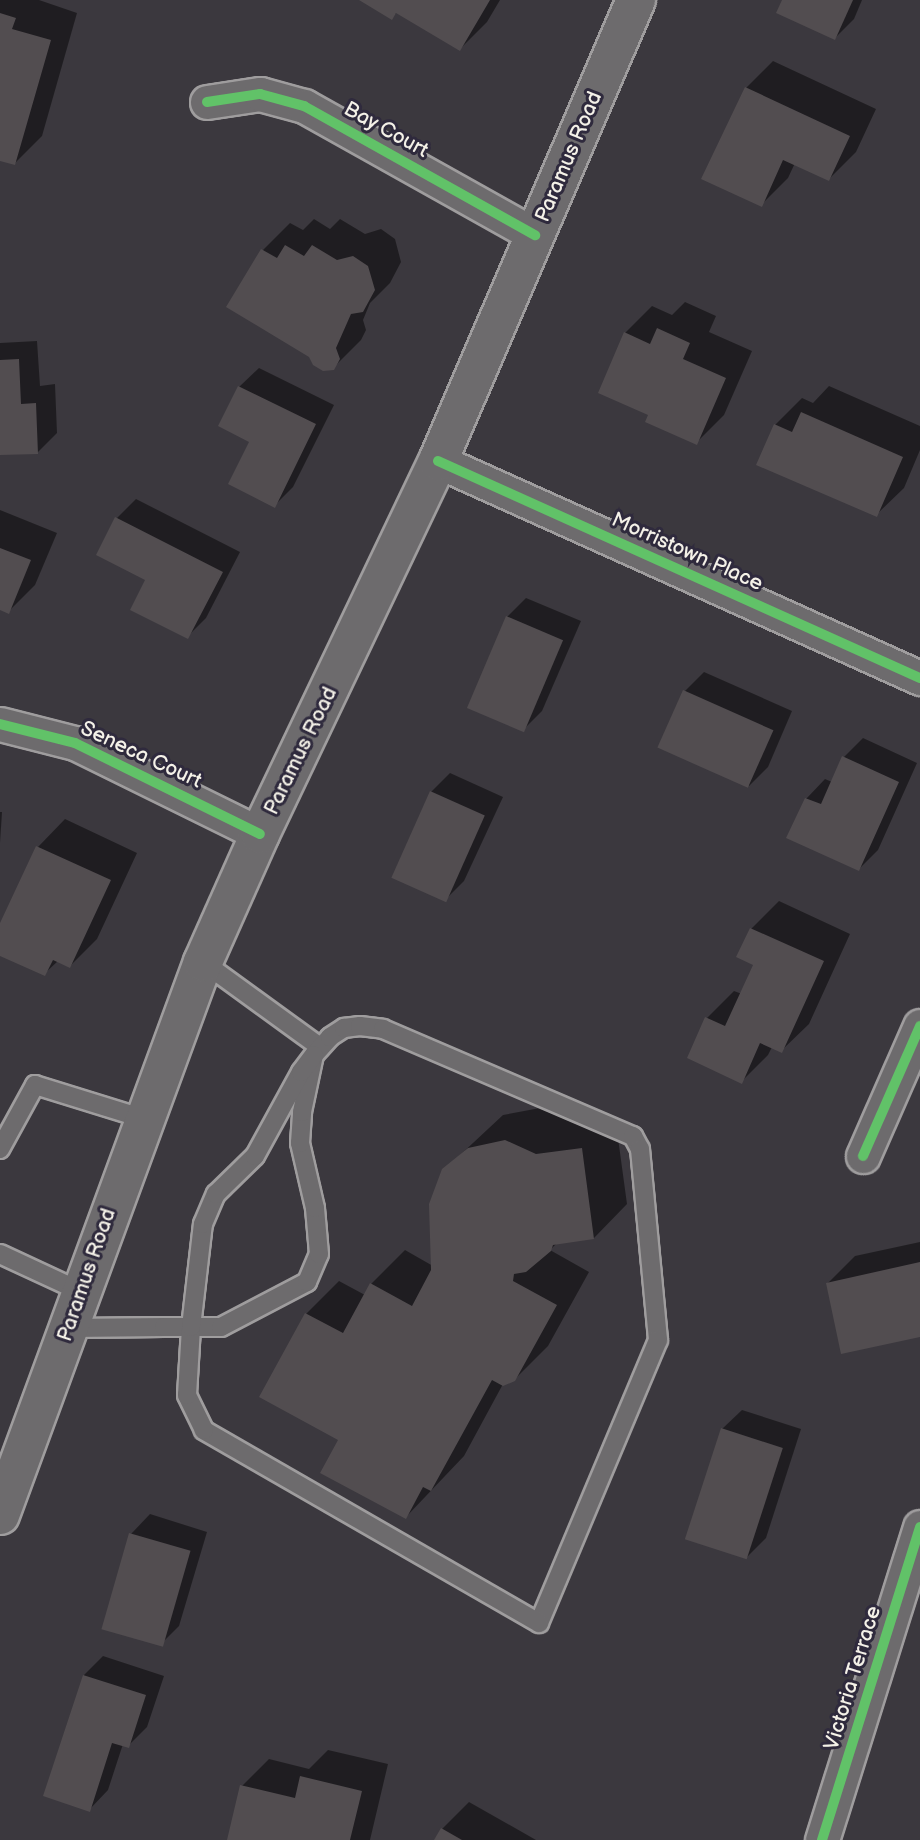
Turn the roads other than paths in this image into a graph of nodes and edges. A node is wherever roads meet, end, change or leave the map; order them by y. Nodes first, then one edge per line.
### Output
1 (636, 0) edge
2 (207, 102) dead end
3 (535, 235) junction
4 (438, 461) junction
5 (920, 678) edge
6 (0, 724) edge
7 (260, 834) junction
8 (203, 962) junction
9 (920, 1026) edge
10 (317, 1051) junction
11 (145, 1119) junction
12 (0, 1149) edge
13 (863, 1156) dead end
14 (0, 1254) edge
15 (82, 1292) junction
16 (191, 1327) junction
17 (70, 1328) junction
18 (0, 1515) edge
19 (920, 1527) edge
20 (822, 1840) edge

1 - 3 main road, Paramus Road
2 - 3 street, Bay Court
3 - 4 main road, Paramus Road
4 - 5 street, Morristown Place
4 - 7 main road, Paramus Road
6 - 7 street, Seneca Court
7 - 8 main road, Paramus Road
8 - 10 lane
8 - 11 main road, Paramus Road
9 - 13 street
10 - 16 lane
10 - 16 lane
10 - 16 lane
11 - 12 lane
11 - 15 main road, Paramus Road
14 - 15 lane
15 - 17 main road, Paramus Road
16 - 17 lane
17 - 18 main road, Paramus Road
19 - 20 street, Victoria Terrace

